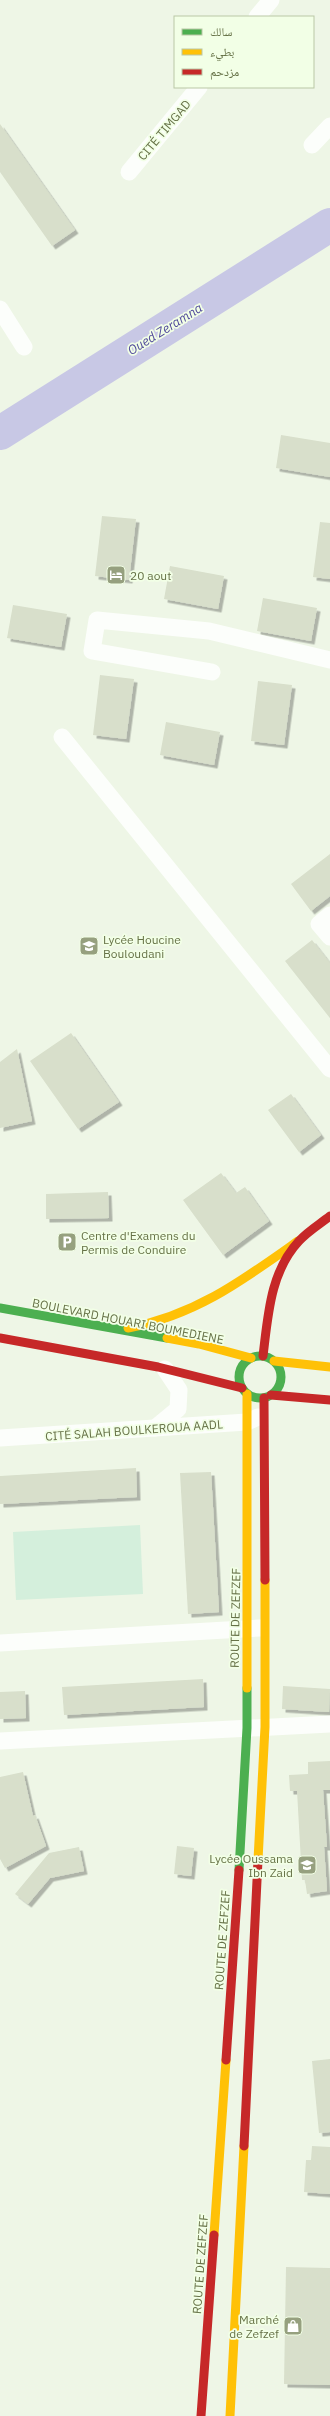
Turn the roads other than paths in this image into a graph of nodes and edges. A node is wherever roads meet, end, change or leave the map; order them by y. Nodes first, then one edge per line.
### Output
1 (271, 0) edge
2 (258, 16) edge
3 (198, 88) edge
4 (330, 126) edge
5 (312, 145) dead end
6 (129, 172) dead end
7 (0, 309) edge
8 (24, 346) dead end
9 (330, 660) edge
10 (212, 672) dead end
11 (62, 737) dead end
12 (330, 915) edge
13 (330, 937) edge
14 (330, 1069) edge
15 (330, 1216) edge
16 (298, 1241) junction
17 (0, 1308) edge
18 (116, 1330) junction
19 (0, 1338) edge
20 (263, 1356) junction
21 (251, 1358) junction
22 (274, 1361) junction
23 (330, 1367) edge
24 (165, 1369) junction
25 (244, 1391) junction
26 (330, 1400) edge
27 (267, 1402) junction
28 (247, 1422) junction
29 (155, 1428) junction
30 (0, 1438) edge
31 (266, 1627) junction
32 (246, 1628) junction
33 (0, 1643) edge
34 (330, 1724) edge
35 (265, 1727) junction
36 (247, 1728) junction
37 (0, 1741) edge
38 (201, 2416) edge
39 (230, 2416) edge

1 - 2 street
3 - 6 street, CITÉ TIMGAD
4 - 5 street
7 - 8 street
9 - 10 street
11 - 14 street
12 - 13 street
15 - 16 main road
16 - 18 main road
16 - 20 main road
17 - 18 main road, BOULEVARD HOUARI BOUMEDIENE
18 - 21 main road, BOULEVARD HOUARI BOUMEDIENE
19 - 24 main road
20 - 21 main road
20 - 22 main road
21 - 25 main road
22 - 23 main road
22 - 27 main road
24 - 25 main road
24 - 29 street
25 - 27 main road
25 - 28 main road, ROUTE DE ZEFZEF
26 - 27 main road
27 - 28 street, CITÉ SALAH BOULKEROUA AADL
27 - 31 main road
28 - 29 street, CITÉ SALAH BOULKEROUA AADL
28 - 32 main road, ROUTE DE ZEFZEF
29 - 30 street, CITÉ SALAH BOULKEROUA AADL
31 - 32 street
31 - 35 main road
32 - 33 street
32 - 36 main road, ROUTE DE ZEFZEF
34 - 35 street
35 - 36 street
35 - 39 main road
36 - 37 street
36 - 38 main road, ROUTE DE ZEFZEF

